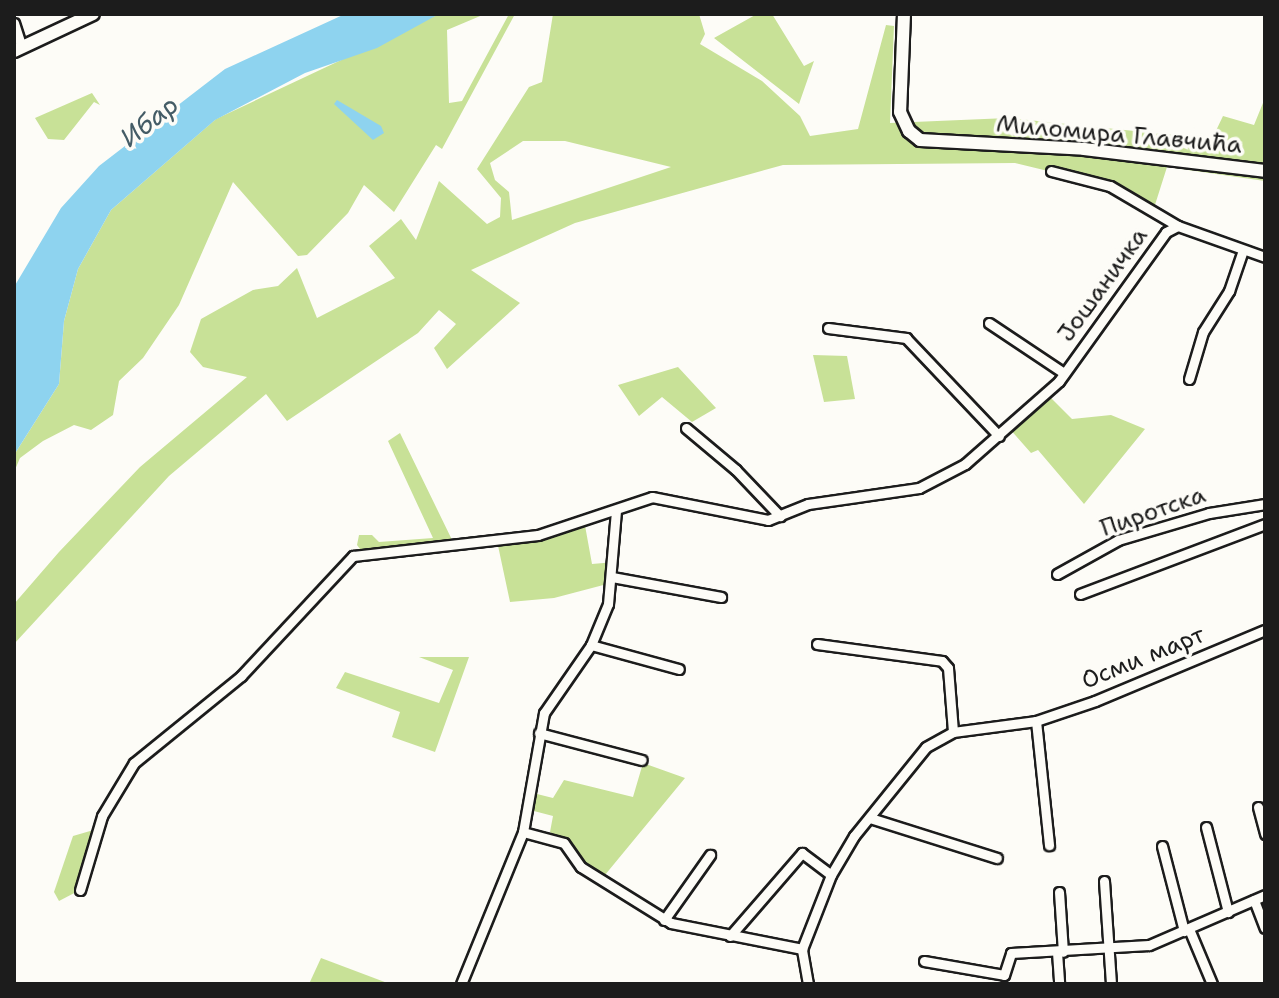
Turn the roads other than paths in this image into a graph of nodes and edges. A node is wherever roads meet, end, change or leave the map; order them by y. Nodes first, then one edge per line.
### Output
1 (93, 14) edge
2 (904, 14) edge
3 (14, 23) edge
4 (18, 49) edge
5 (1051, 171) dead end
6 (1265, 171) edge
7 (1178, 226) junction
8 (1243, 250) junction
9 (1265, 257) edge
10 (989, 323) dead end
11 (828, 328) dead end
12 (1064, 373) junction
13 (1189, 379) dead end
14 (686, 428) dead end
15 (999, 436) junction
16 (1265, 504) edge
17 (616, 510) junction
18 (780, 516) junction
19 (1265, 524) edge
20 (1057, 574) dead end
21 (612, 577) junction
22 (1080, 594) dead end
23 (721, 597) dead end
24 (1265, 630) edge
25 (817, 644) dead end
26 (591, 645) junction
27 (679, 669) dead end
28 (1036, 721) junction
29 (953, 732) junction
30 (539, 733) junction
31 (642, 760) dead end
32 (1258, 807) dead end
33 (870, 818) junction
34 (1206, 827) dead end
35 (523, 832) junction
36 (1265, 834) edge
37 (1049, 845) dead end
38 (1162, 846) dead end
39 (710, 855) dead end
40 (997, 858) dead end
41 (831, 875) junction
42 (1104, 881) dead end
43 (80, 890) dead end
44 (1059, 892) dead end
45 (1265, 895) edge
46 (1254, 900) junction
47 (1228, 912) junction
48 (664, 920) junction
49 (1265, 928) edge
50 (1187, 930) junction
51 (730, 936) junction
52 (802, 949) junction
53 (1108, 949) junction
54 (1060, 952) junction
55 (924, 961) dead end
56 (461, 984) edge
57 (808, 984) edge
58 (1059, 984) edge
59 (1111, 984) edge
60 (1212, 984) edge

1 - 4 street
2 - 6 street, Миломира Главчића
3 - 4 street
5 - 7 street, Јошаничка
7 - 8 street, Јошаничка
7 - 12 street, Јошаничка
8 - 9 street, Јошаничка
8 - 13 street
10 - 12 street, Јошаничка
11 - 15 street
12 - 15 street, Јошаничка
14 - 18 street
15 - 18 street, Јошаничка
16 - 20 street, Пиротска
17 - 18 street, Јошаничка
17 - 21 street
17 - 43 street, Јошаничка
19 - 22 street
21 - 23 street
21 - 26 street
24 - 28 street, Осми март
25 - 29 street
26 - 27 street
26 - 30 street
28 - 29 street, Осми март
28 - 37 street
29 - 33 street, Осми март
30 - 31 street
30 - 35 street
32 - 36 street
33 - 40 street
33 - 41 street, Осми март
34 - 47 street
35 - 48 street
35 - 56 street
38 - 50 street
39 - 48 street
41 - 51 street
41 - 52 street, Осми март
42 - 53 street
44 - 54 street
45 - 46 street
46 - 47 street
46 - 49 street
47 - 50 street
48 - 51 street
50 - 53 street
50 - 60 street
51 - 52 street
52 - 57 street
53 - 54 street
53 - 59 street
54 - 55 street
54 - 58 street

